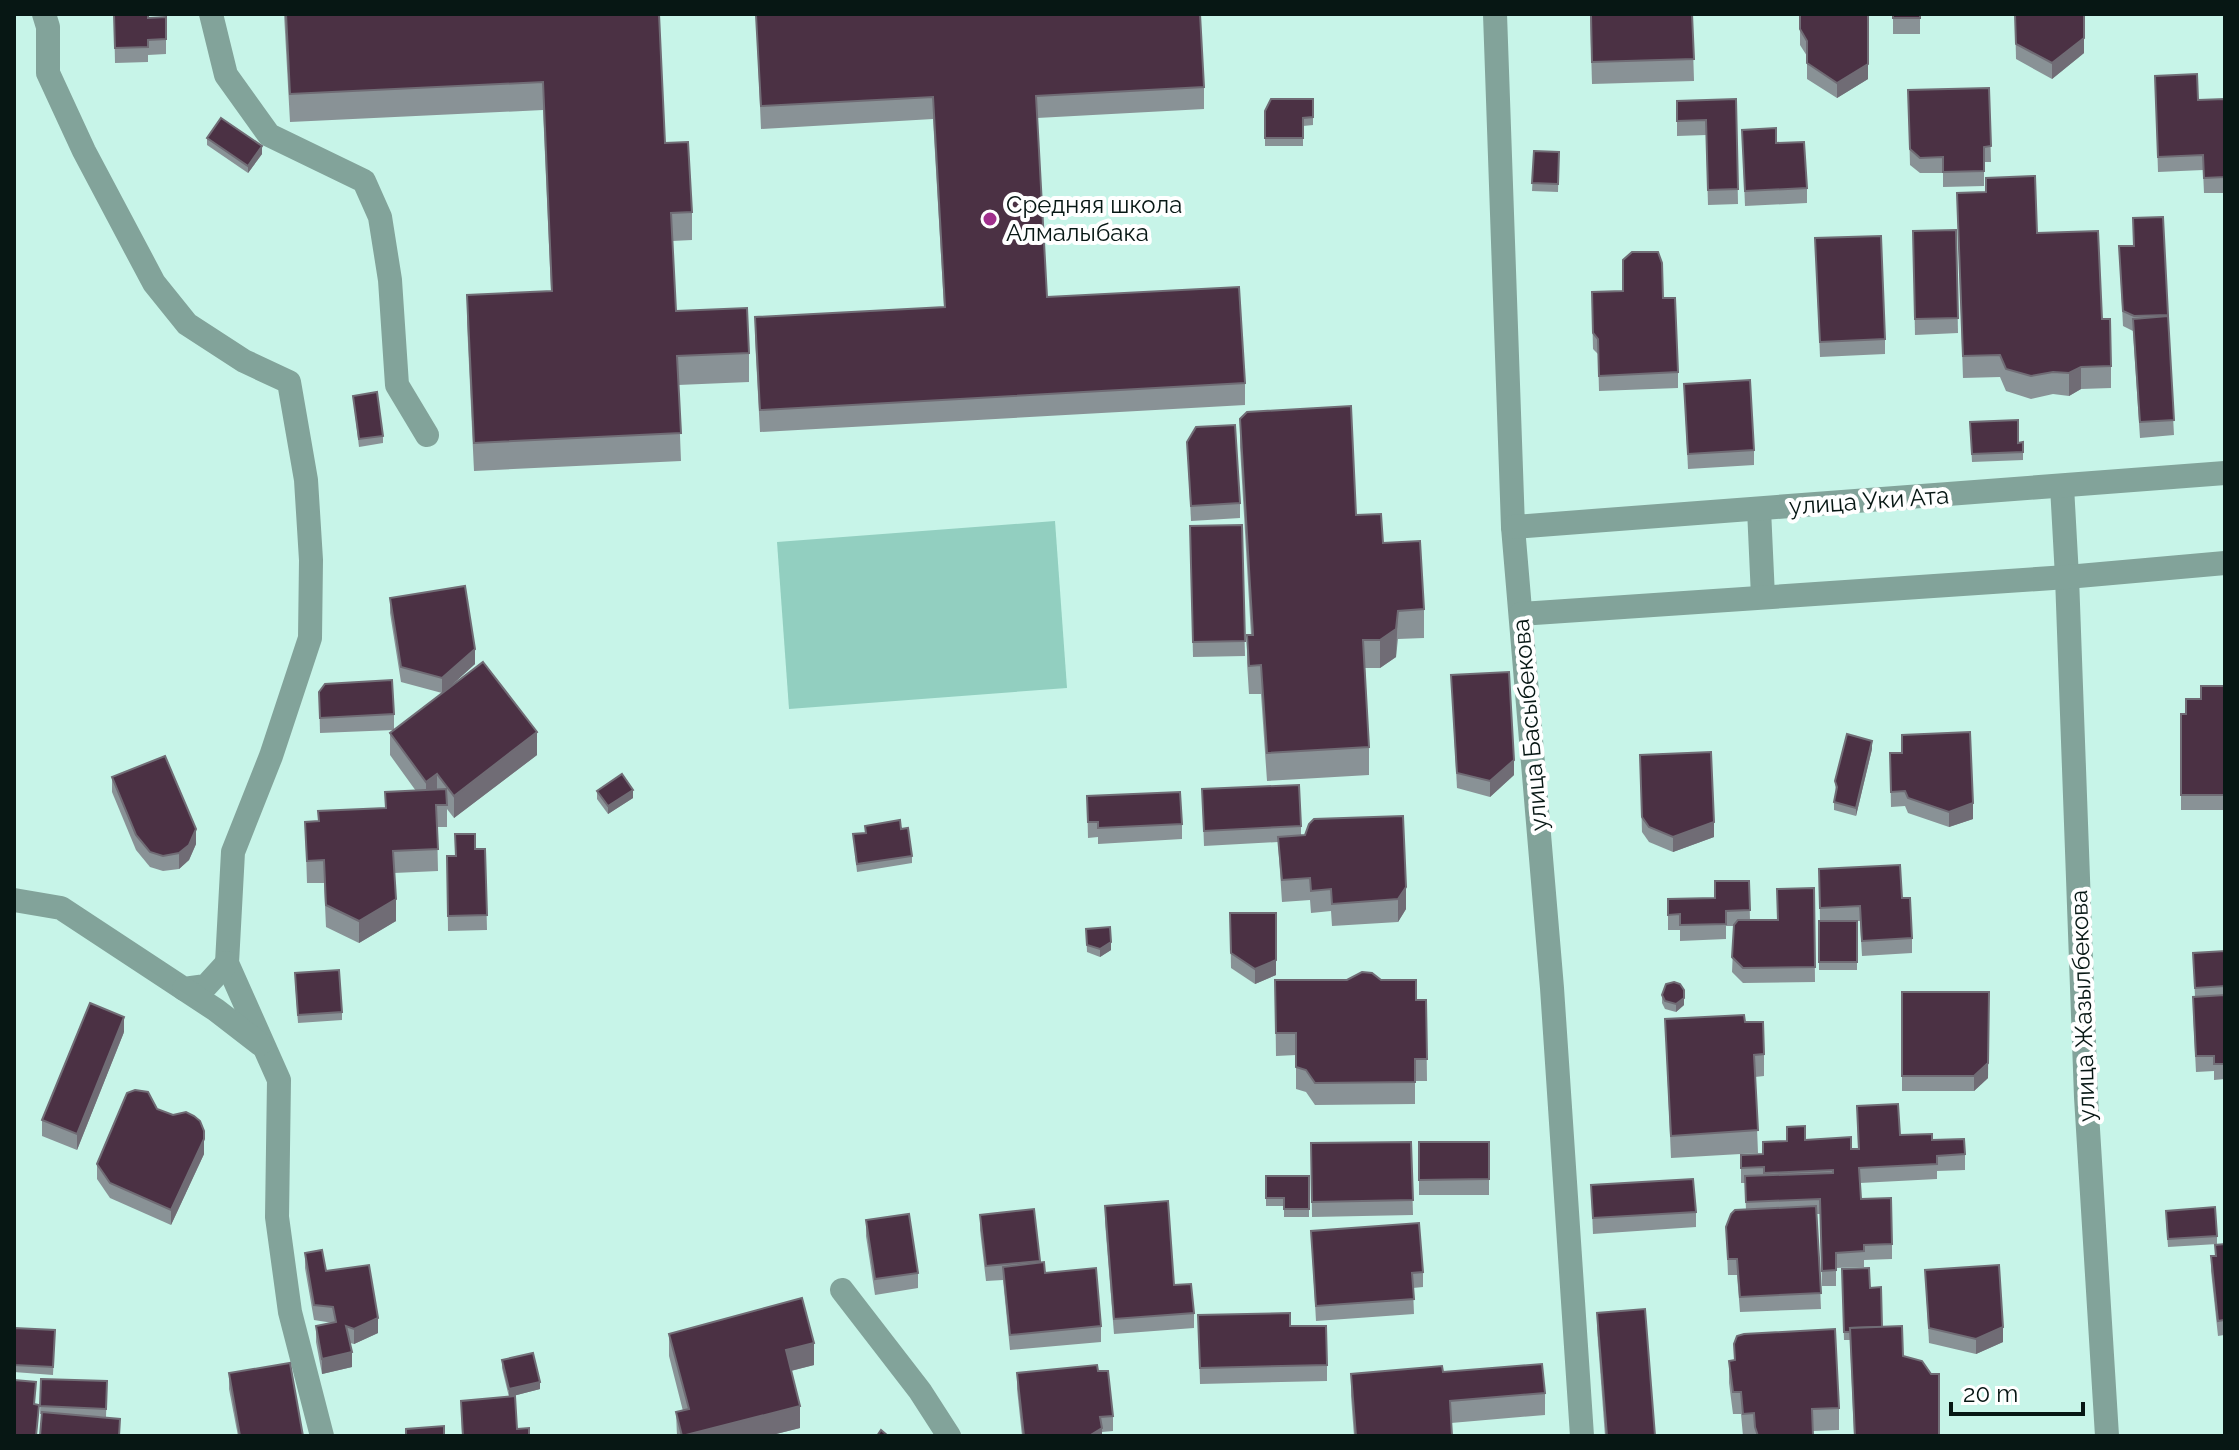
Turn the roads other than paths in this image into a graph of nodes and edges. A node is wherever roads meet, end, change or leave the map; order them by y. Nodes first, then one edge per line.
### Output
1 (44, 14) edge
2 (211, 14) edge
3 (1495, 14) edge
4 (427, 435) dead end
5 (2225, 473) edge
6 (2062, 486) junction
7 (1759, 509) junction
8 (1513, 527) junction
9 (2225, 563) edge
10 (2067, 577) junction
11 (1763, 597) junction
12 (1521, 614) junction
13 (14, 900) edge
14 (227, 963) junction
15 (184, 989) junction
16 (264, 1047) junction
17 (842, 1290) dead end
18 (322, 1436) edge
19 (949, 1436) edge
20 (1582, 1436) edge
21 (2107, 1436) edge

1 - 14 street
2 - 4 street
3 - 8 street, улица Басыбекова
5 - 6 street, улица Уки Ата
6 - 7 street, улица Уки Ата
6 - 10 street, улица Жазылбекова
7 - 8 street, улица Уки Ата
7 - 11 street
8 - 12 street, улица Басыбекова
9 - 10 street
10 - 11 street
10 - 21 street, улица Жазылбекова
11 - 12 street
12 - 20 street, улица Басыбекова
13 - 15 street
14 - 15 street
14 - 16 street
15 - 16 street
16 - 18 street
17 - 19 street

